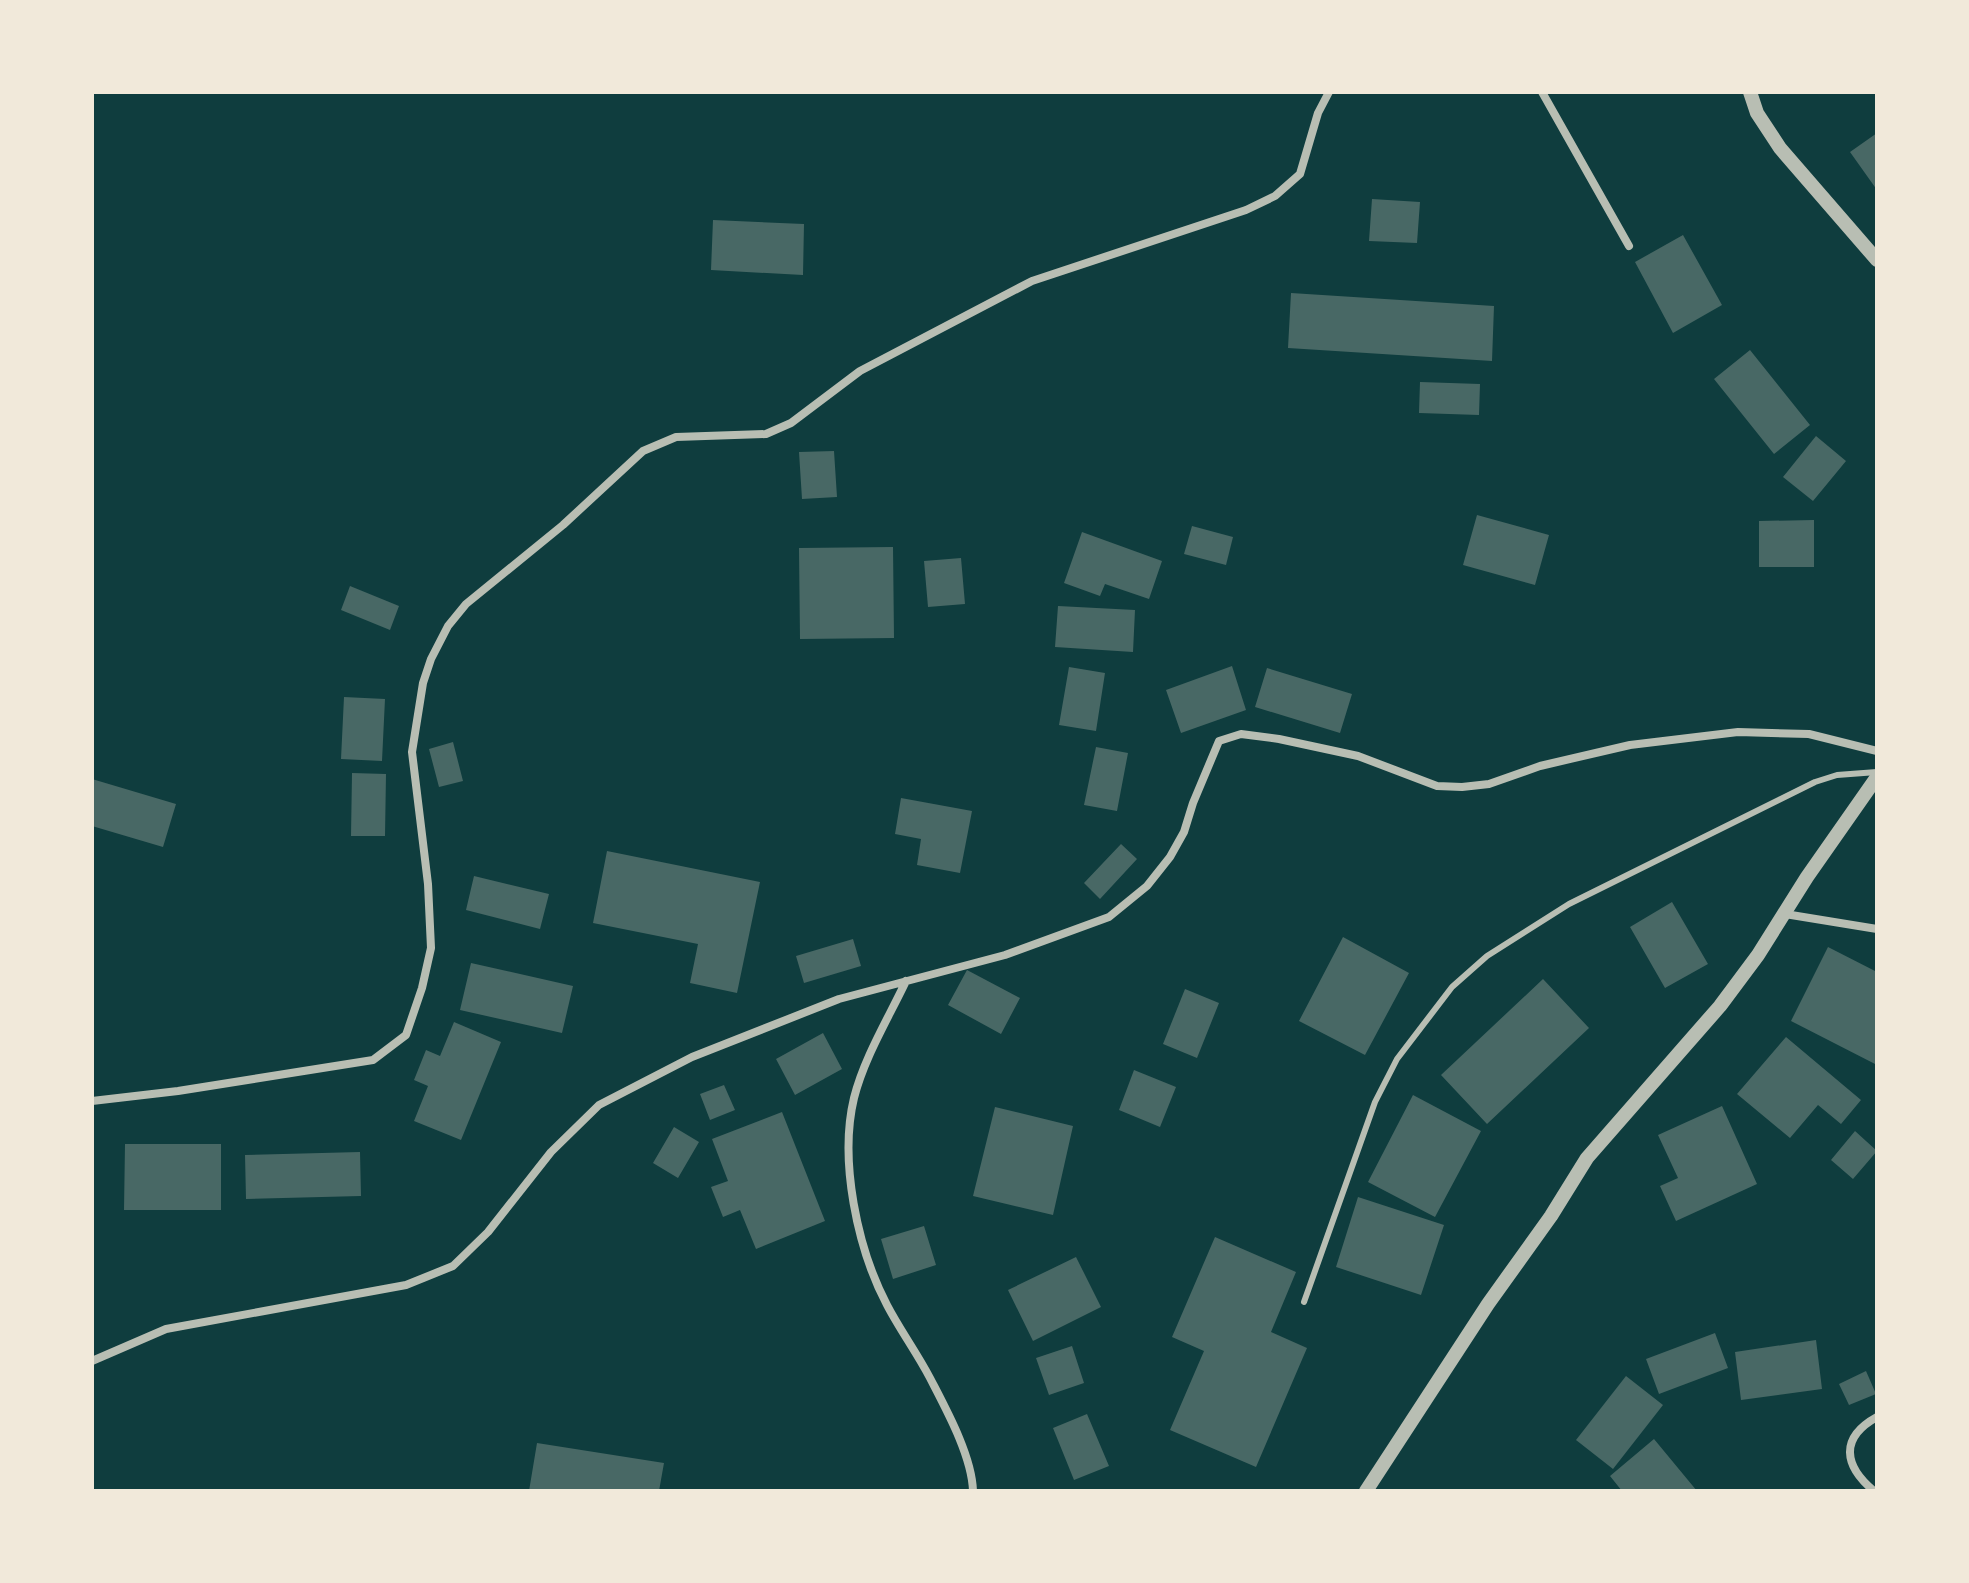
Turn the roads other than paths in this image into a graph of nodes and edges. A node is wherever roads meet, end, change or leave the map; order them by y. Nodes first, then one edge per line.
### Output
1 (1329, 92) edge
2 (1542, 92) edge
3 (1750, 92) edge
4 (1629, 246) dead end
5 (1877, 260) edge
6 (1877, 751) edge
7 (1877, 775) edge
8 (1785, 914) junction
9 (1877, 929) edge
10 (906, 981) junction
11 (92, 1101) edge
12 (1304, 1302) dead end
13 (92, 1361) edge
14 (1877, 1417) edge
15 (973, 1491) edge
16 (1366, 1491) edge
17 (1874, 1491) edge

1 - 11 street
2 - 4 street
3 - 5 street
6 - 10 street
7 - 8 street
7 - 12 lane
8 - 9 street
8 - 16 street
10 - 13 street
10 - 15 street
14 - 17 street

